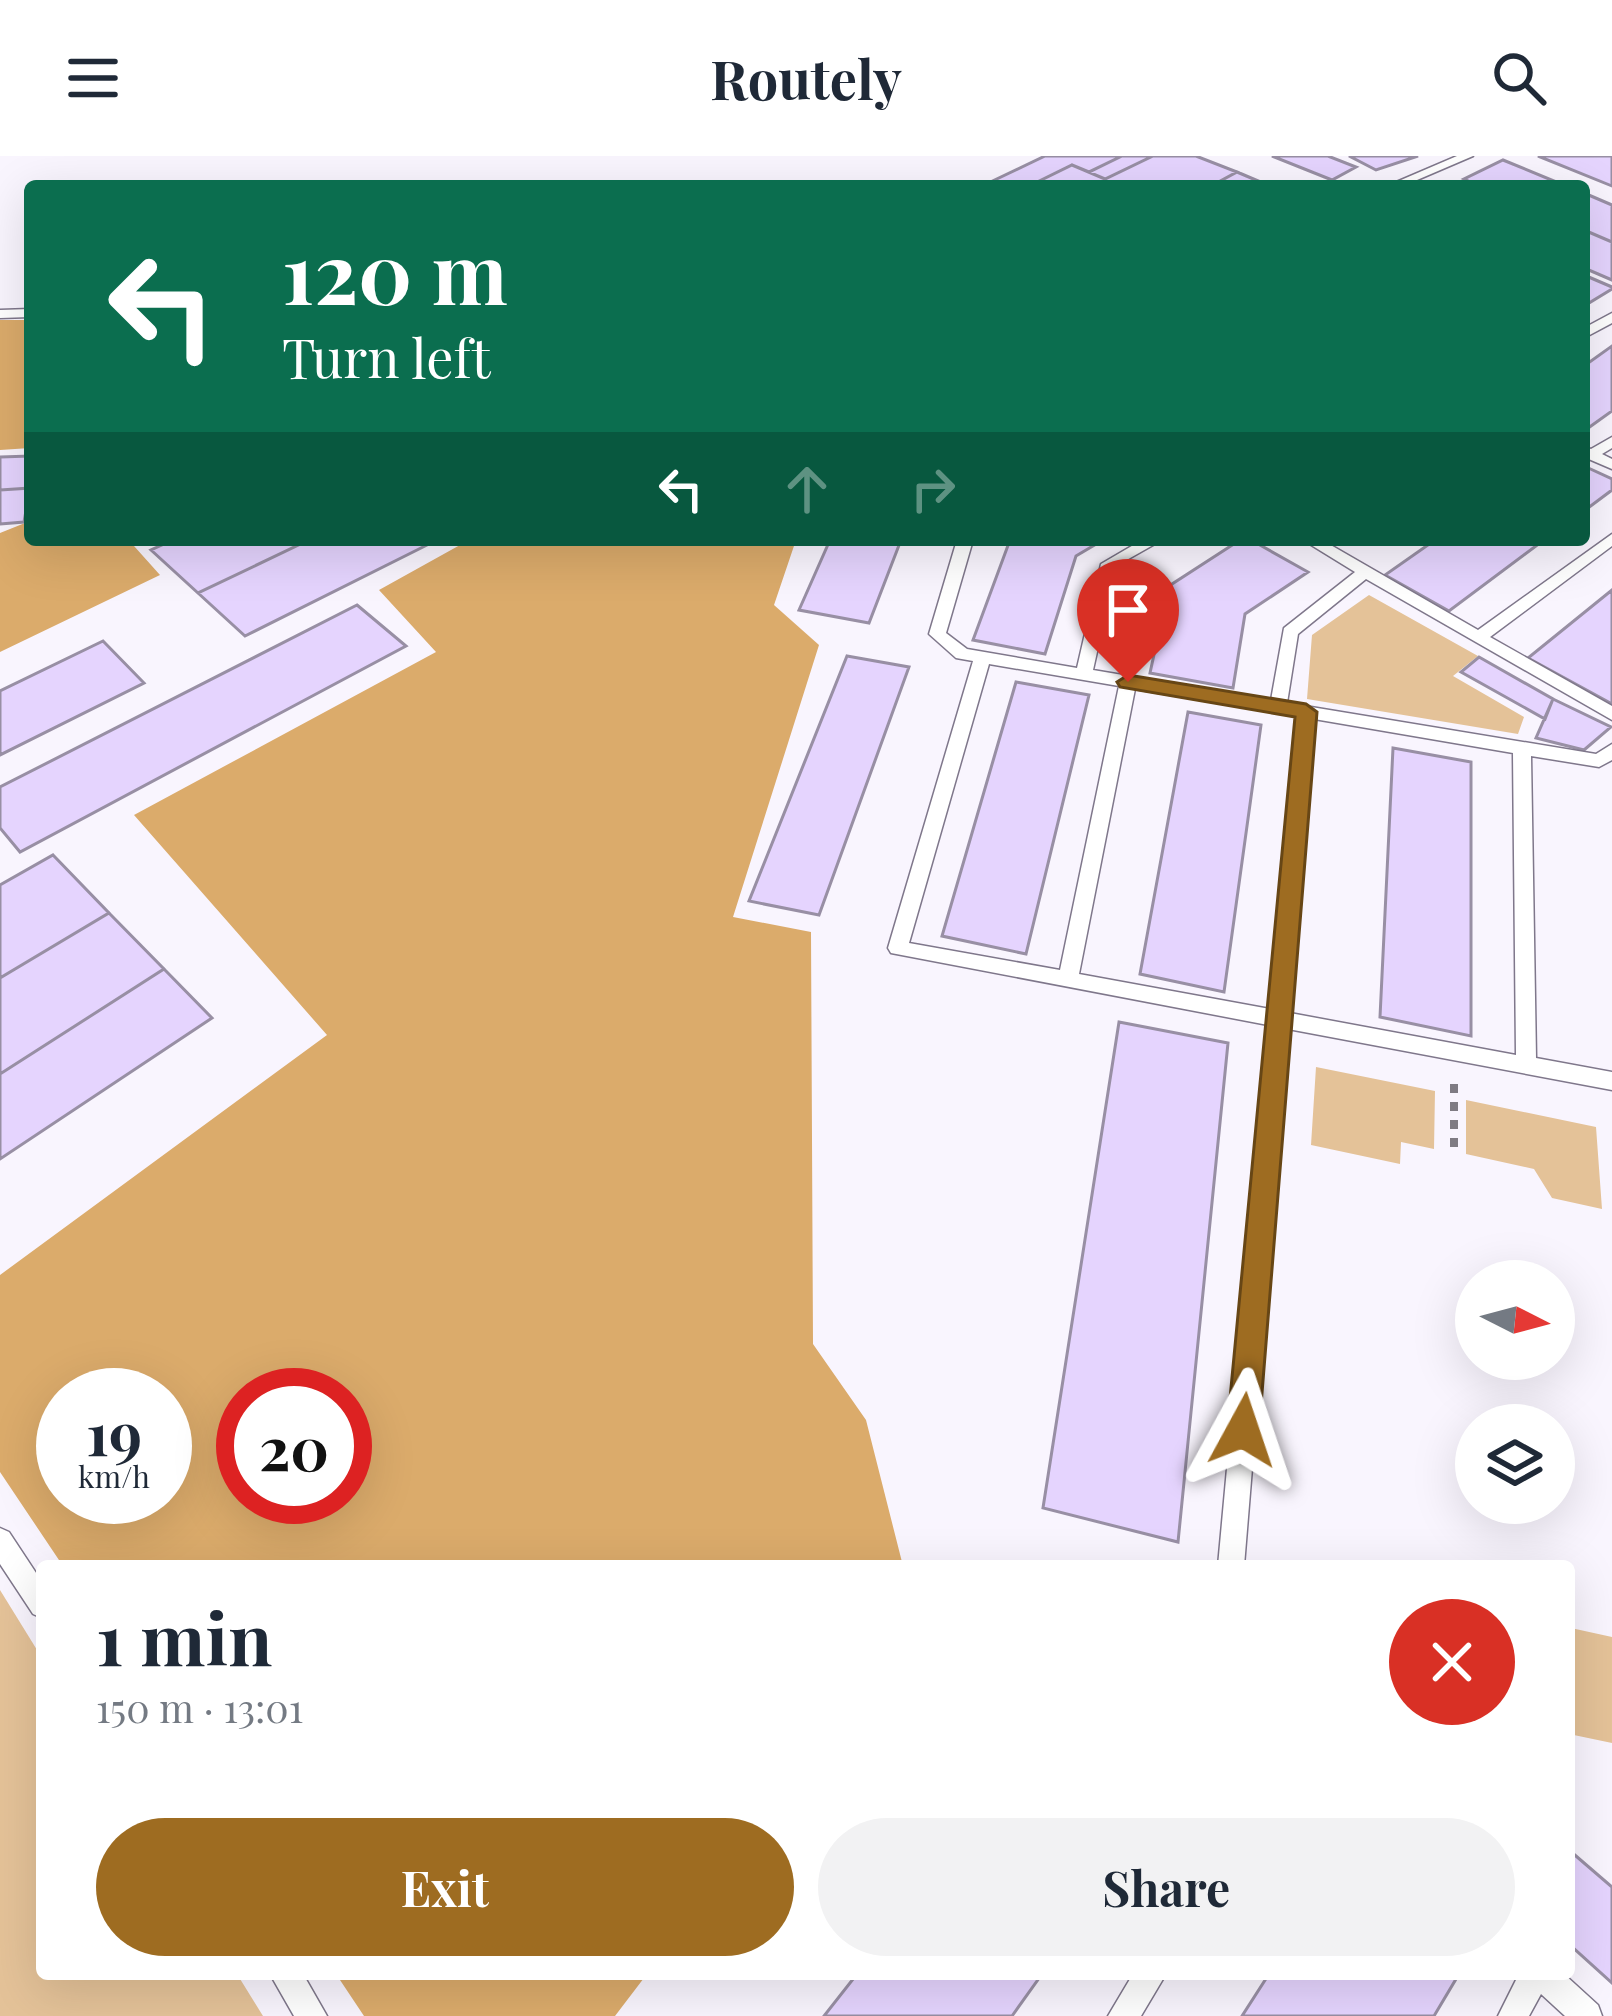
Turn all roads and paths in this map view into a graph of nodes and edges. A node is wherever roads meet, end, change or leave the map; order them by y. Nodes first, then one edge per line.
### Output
1 (1467, 156) edge
2 (1408, 180) edge
3 (1612, 539) edge
4 (963, 546) edge
5 (1143, 546) edge
6 (1322, 546) edge
7 (1348, 546) edge
8 (1336, 554) junction
9 (1366, 572) junction
10 (1479, 637) junction
11 (983, 658) junction
12 (1084, 674) junction
13 (1128, 682) junction
14 (1278, 707) junction
15 (1306, 712) junction
16 (1612, 714) edge
17 (1522, 748) junction
18 (1612, 750) edge
19 (1068, 978) junction
20 (1279, 1020) junction
21 (1454, 1052) junction
22 (1526, 1066) junction
23 (1612, 1082) edge
24 (1454, 1152) dead end
25 (0, 1541) edge
26 (1232, 1560) edge
27 (36, 1596) edge
28 (289, 1980) edge
29 (1146, 1980) edge
30 (1535, 1980) edge
31 (1546, 1980) edge
32 (312, 2016) edge
33 (1123, 2016) edge
34 (1513, 2016) edge
35 (1587, 2016) edge

1 - 2 lane
3 - 10 lane
4 - 11 lane
5 - 12 lane
6 - 8 lane
7 - 8 lane
8 - 9 lane
9 - 10 lane
9 - 14 lane
10 - 16 lane
11 - 12 lane
11 - 19 lane
12 - 13 lane
13 - 14 lane
13 - 19 lane
14 - 15 lane
15 - 17 lane
15 - 20 lane
17 - 18 lane
17 - 22 lane
19 - 20 lane
20 - 21 lane
20 - 26 lane
21 - 22 lane
21 - 24 path
22 - 23 lane
25 - 27 lane
28 - 32 lane
29 - 33 lane
30 - 34 lane
31 - 35 lane

